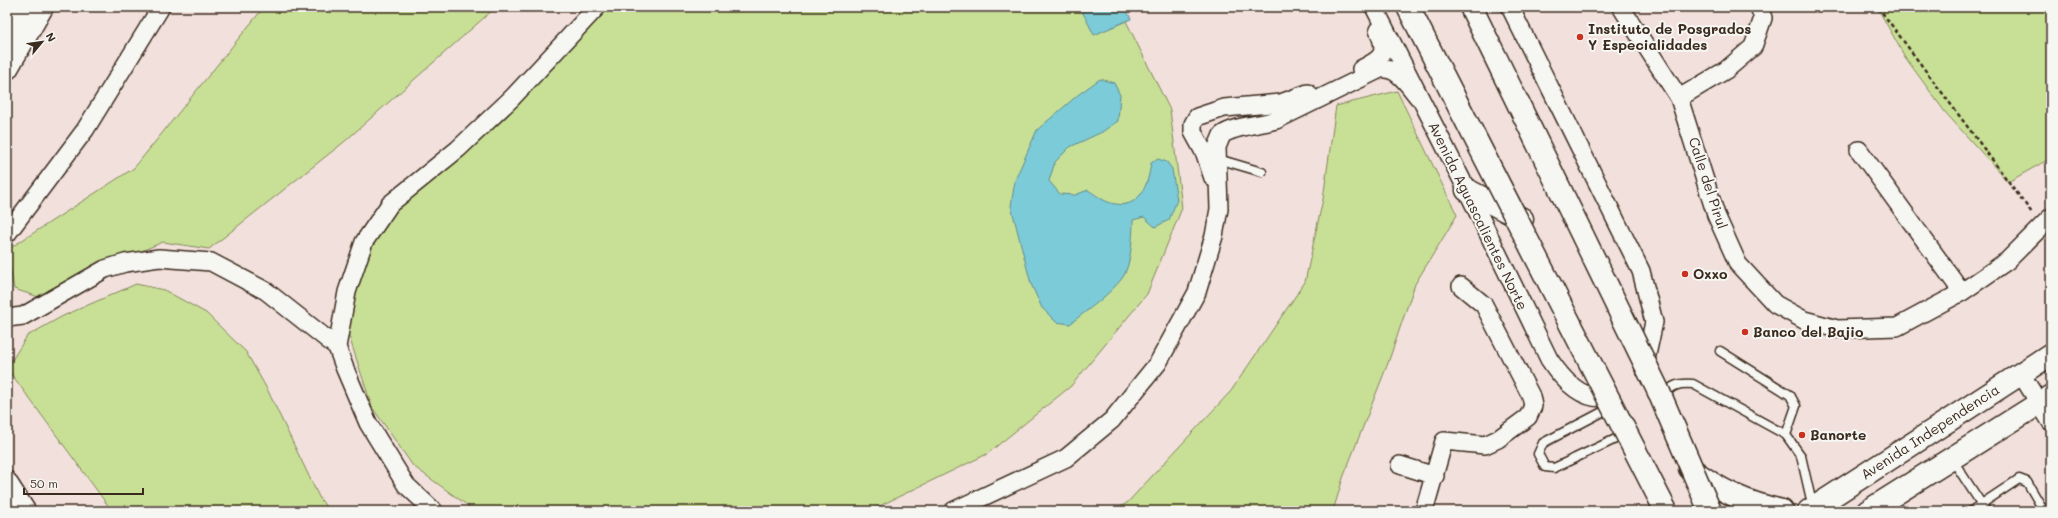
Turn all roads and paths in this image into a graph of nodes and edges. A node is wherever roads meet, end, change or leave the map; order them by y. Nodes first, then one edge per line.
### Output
1 (19, 7) edge
2 (42, 7) edge
3 (161, 7) edge
4 (597, 7) edge
5 (1367, 7) edge
6 (1374, 7) edge
7 (1408, 7) edge
8 (1415, 7) edge
9 (1462, 7) edge
10 (1471, 7) edge
11 (1510, 7) edge
12 (1621, 7) edge
13 (1759, 7) edge
14 (1878, 7) edge
15 (7, 28) edge
16 (7, 68) edge
17 (1418, 97) junction
18 (1679, 98) junction
19 (1859, 150) dead end
20 (1218, 159) junction
21 (1262, 172) dead end
22 (1467, 190) junction
23 (1219, 193) junction
24 (1522, 219) junction
25 (2046, 221) edge
26 (7, 234) edge
27 (1461, 286) dead end
28 (1962, 292) junction
29 (7, 318) edge
30 (337, 348) junction
31 (1720, 351) dead end
32 (2051, 354) edge
33 (1643, 373) junction
34 (2021, 374) junction
35 (2045, 399) edge
36 (1610, 402) junction
37 (1658, 402) junction
38 (2051, 422) edge
39 (1624, 435) junction
40 (1786, 435) junction
41 (1951, 458) junction
42 (1400, 465) dead end
43 (1690, 468) junction
44 (1435, 476) junction
45 (7, 480) edge
46 (1658, 504) edge
47 (1984, 507) edge
48 (1811, 510) edge
49 (27, 511) edge
50 (434, 511) edge
51 (953, 511) edge
52 (1424, 511) edge
53 (1710, 511) edge
54 (1713, 511) edge
55 (1782, 511) edge
56 (1868, 511) edge
57 (1971, 511) edge
58 (2044, 511) edge

1 - 15 main road
2 - 16 main road
3 - 26 street
4 - 30 street
5 - 23 street
6 - 17 street, Avenida Aguascalientes Norte
7 - 46 main road, bridge
8 - 24 main road
9 - 33 main road
10 - 53 main road, bridge
11 - 33 street
12 - 18 street, Calle del Pirul
13 - 18 street
14 - 25 path
17 - 20 street
17 - 22 street, Avenida Aguascalientes Norte
18 - 28 street, Calle del Pirul
19 - 28 street
20 - 21 lane
20 - 23 street
22 - 24 main road
22 - 36 street, Avenida Aguascalientes Norte
23 - 51 street
24 - 36 main road
25 - 28 street, Calle del Pirul
27 - 44 street
29 - 30 street
30 - 50 street
31 - 40 lane
32 - 34 main road, Avenida Independencia
33 - 37 main road
34 - 35 street
34 - 48 main road, Avenida Independencia
35 - 38 street
35 - 41 main road
36 - 39 main road
36 - 39 lane
37 - 40 lane
37 - 43 main road
39 - 46 main road
40 - 48 lane
41 - 47 lane
41 - 56 main road
42 - 44 street
43 - 54 main road
43 - 55 main road
44 - 52 street
45 - 49 street
47 - 57 lane
47 - 58 lane

